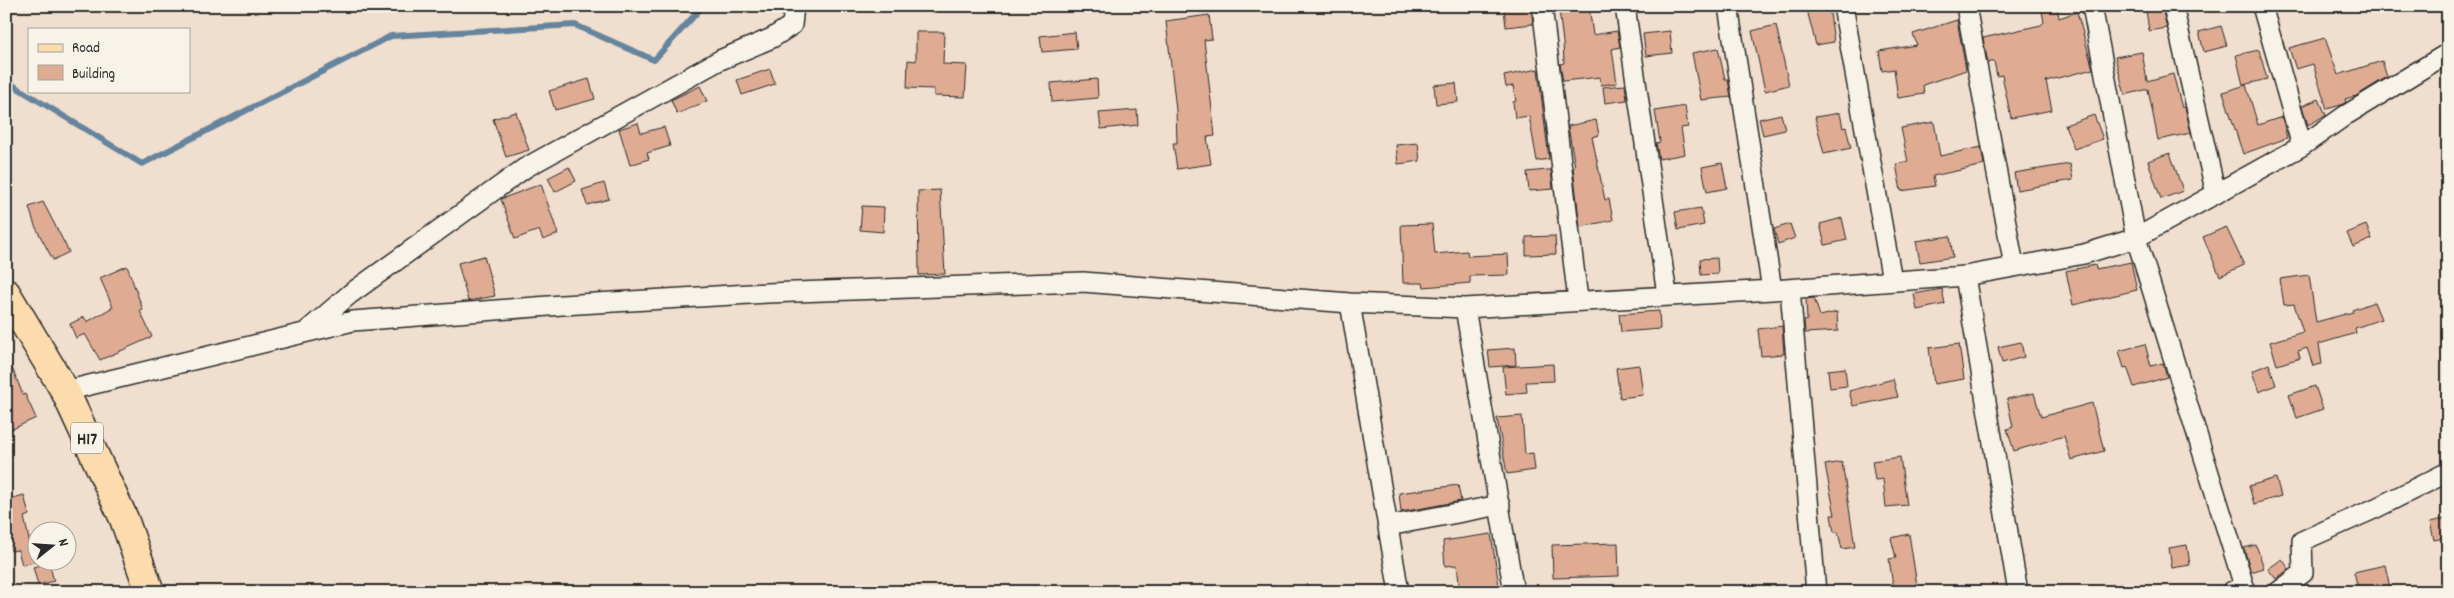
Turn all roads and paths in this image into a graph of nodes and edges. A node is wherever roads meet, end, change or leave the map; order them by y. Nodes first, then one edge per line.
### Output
1 (794, 6) edge
2 (1542, 6) edge
3 (1625, 6) edge
4 (1728, 6) edge
5 (1843, 6) edge
6 (1966, 6) edge
7 (2092, 6) edge
8 (2173, 6) edge
9 (2262, 6) edge
10 (2448, 53) edge
11 (2302, 146) junction
12 (2216, 194) junction
13 (2136, 238) junction
14 (2014, 266) junction
15 (1966, 276) junction
16 (1892, 280) junction
17 (1781, 290) junction
18 (1667, 295) junction
19 (1578, 300) junction
20 (1350, 303) junction
21 (10, 305) edge
22 (1465, 308) junction
23 (305, 333) junction
24 (65, 391) junction
25 (2448, 472) edge
26 (1500, 505) junction
27 (1388, 526) junction
28 (150, 592) edge
29 (1399, 592) edge
30 (1514, 592) edge
31 (1816, 592) edge
32 (2018, 592) edge
33 (2232, 592) edge
34 (2278, 592) edge

1 - 23 street
2 - 19 street
3 - 18 street
4 - 17 street
5 - 16 street
6 - 14 street
7 - 13 street
8 - 12 street
9 - 11 street
10 - 11 street
11 - 12 street
12 - 13 street
13 - 14 street
13 - 33 street
14 - 15 street
15 - 16 street
15 - 32 street
16 - 17 street
17 - 18 street
17 - 31 street
18 - 19 street
19 - 22 street
20 - 22 street
20 - 23 street
20 - 27 street
21 - 24 main road, H17
22 - 26 street
23 - 24 street
24 - 28 main road, H17
25 - 34 street
26 - 27 street
26 - 30 street
27 - 29 street

